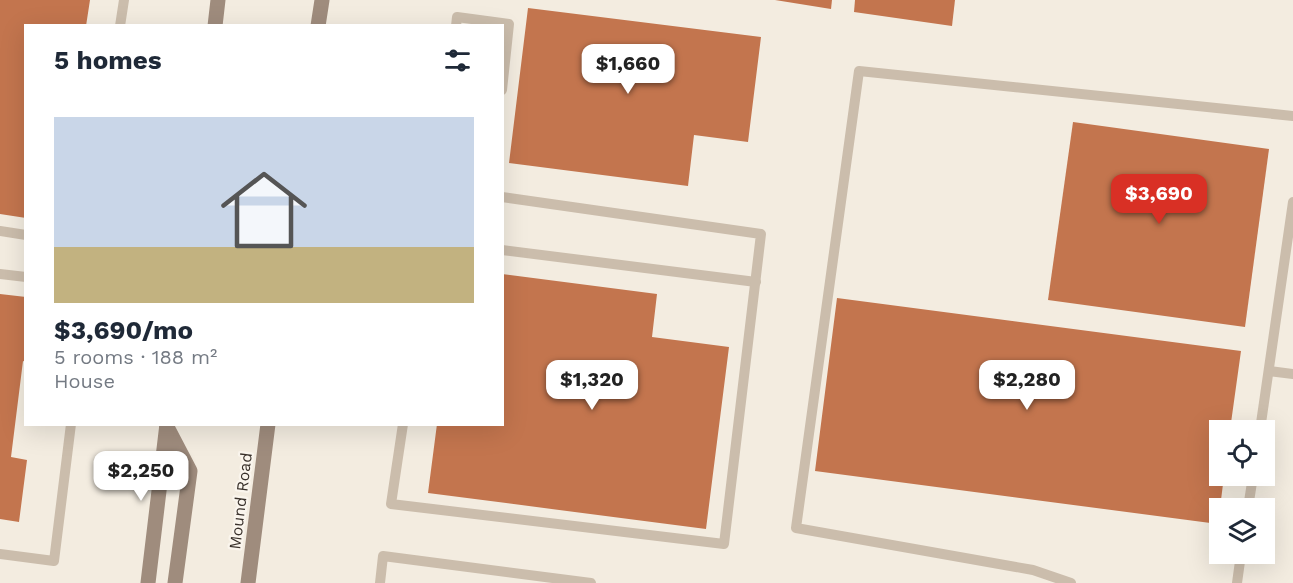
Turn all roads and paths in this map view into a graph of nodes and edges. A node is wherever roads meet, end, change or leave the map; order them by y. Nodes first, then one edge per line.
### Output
1 (124, 0) edge
2 (218, 0) edge
3 (322, 0) edge
4 (120, 24) edge
5 (215, 24) edge
6 (318, 24) edge
7 (456, 24) edge
8 (504, 71) edge
9 (1293, 116) edge
10 (504, 197) edge
11 (1293, 202) edge
12 (0, 231) edge
13 (24, 234) edge
14 (504, 250) edge
15 (0, 274) edge
16 (24, 277) edge
17 (756, 282) junction
18 (1269, 371) junction
19 (1293, 374) edge
20 (1262, 420) edge
21 (71, 426) edge
22 (167, 426) edge
23 (268, 426) edge
24 (403, 426) edge
25 (0, 554) edge
26 (1240, 564) edge
27 (148, 583) edge
28 (175, 583) edge
29 (248, 583) edge
30 (380, 583) edge
31 (591, 583) edge
32 (1071, 583) edge
33 (1237, 583) edge

1 - 4 lane
2 - 5 main road
3 - 6 main road
7 - 8 lane
9 - 32 lane
10 - 17 lane
11 - 18 lane
12 - 13 lane
14 - 17 lane
15 - 16 lane
17 - 24 lane
18 - 19 lane
18 - 20 lane
21 - 25 lane
22 - 27 main road
22 - 28 main road
23 - 29 main road, Mound Road
26 - 33 lane
30 - 31 lane

